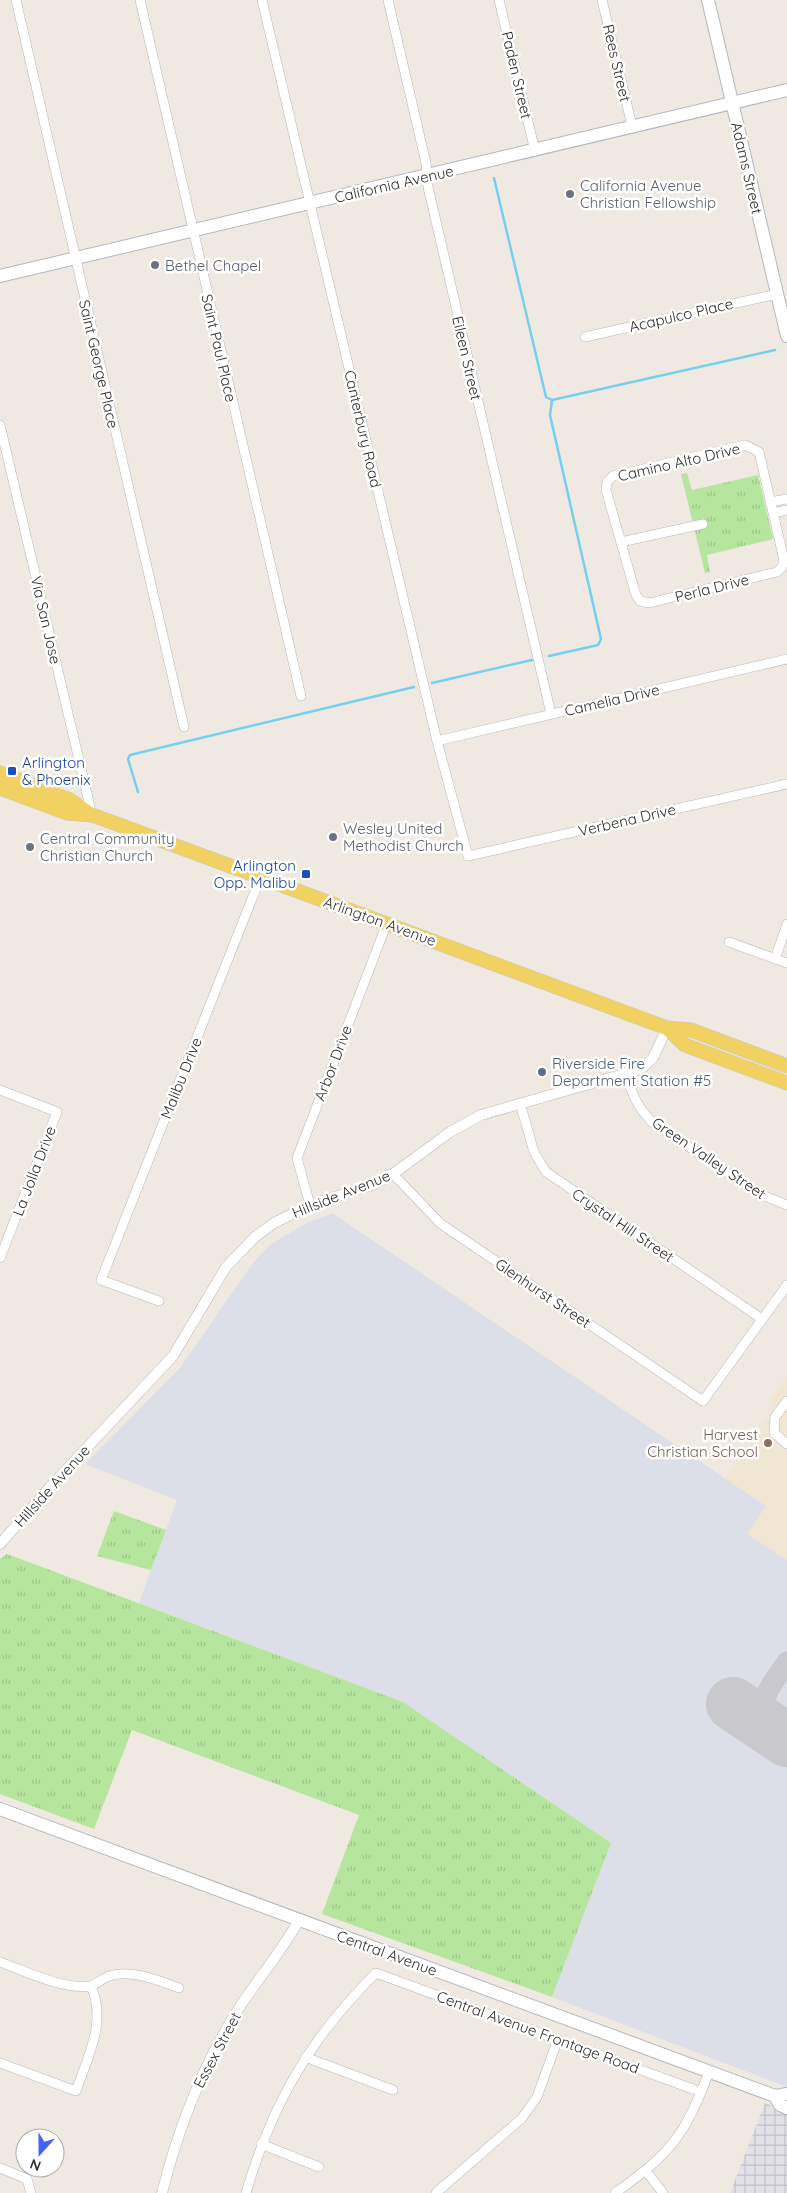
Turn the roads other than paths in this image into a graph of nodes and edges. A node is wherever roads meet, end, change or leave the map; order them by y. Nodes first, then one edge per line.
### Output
1 (16, 0) edge
2 (140, 0) edge
3 (262, 0) edge
4 (388, 0) edge
5 (499, 0) edge
6 (602, 0) edge
7 (708, 0) edge
8 (787, 90) edge
9 (732, 103) junction
10 (632, 126) junction
11 (535, 151) junction
12 (427, 176) junction
13 (309, 203) junction
14 (192, 231) junction
15 (75, 259) junction
16 (0, 276) edge
17 (777, 294) junction
18 (787, 336) edge
19 (585, 337) dead end
20 (0, 425) edge
21 (787, 499) edge
22 (770, 502) junction
23 (787, 510) edge
24 (773, 513) junction
25 (703, 524) dead end
26 (621, 542) junction
27 (787, 659) edge
28 (301, 696) dead end
29 (550, 714) junction
30 (184, 727) dead end
31 (437, 741) junction
32 (0, 774) edge
33 (787, 784) edge
34 (0, 788) edge
35 (92, 815) junction
36 (468, 856) joint
37 (261, 876) junction
38 (387, 923) junction
39 (787, 924) edge
40 (728, 942) dead end
41 (775, 959) junction
42 (787, 963) edge
43 (667, 1028) junction
44 (787, 1066) edge
45 (626, 1075) junction
46 (787, 1083) edge
47 (0, 1090) edge
48 (520, 1103) junction
49 (393, 1174) junction
50 (310, 1205) junction
51 (787, 1205) edge
52 (0, 1258) edge
53 (787, 1285) edge
54 (158, 1301) dead end
55 (762, 1319) junction
56 (787, 1401) edge
57 (787, 1444) edge
58 (0, 1544) edge
59 (0, 1809) edge
60 (299, 1920) junction
61 (0, 1962) edge
62 (90, 1986) junction
63 (179, 1988) dead end
64 (558, 2039) junction
65 (305, 2057) junction
66 (0, 2063) edge
67 (708, 2072) junction
68 (393, 2090) dead end
69 (701, 2092) junction
70 (781, 2095) edge
71 (787, 2108) edge
72 (261, 2144) junction
73 (319, 2167) dead end
74 (0, 2168) edge
75 (646, 2171) junction
76 (31, 2193) edge
77 (162, 2193) edge
78 (246, 2193) edge
79 (436, 2193) edge
80 (615, 2193) edge
81 (662, 2193) edge

1 - 15 street, Saint George Place
2 - 14 street, Saint Paul Place
3 - 13 street, Canterbury Road
4 - 12 street, Eileen Street
5 - 11 street, Paden Street
6 - 10 street, Rees Street
7 - 9 main road, Adams Street
8 - 9 main road, California Avenue
9 - 10 main road, California Avenue
9 - 17 main road, Adams Street
10 - 11 main road, California Avenue
11 - 12 main road, California Avenue
12 - 13 main road, California Avenue
12 - 29 street, Eileen Street
13 - 14 main road, California Avenue
13 - 31 street, Canterbury Road
14 - 15 main road, California Avenue
14 - 28 street, Saint Paul Place
15 - 16 main road, California Avenue
15 - 30 street, Saint George Place
17 - 18 main road, Adams Street
17 - 19 street, Acapulco Place
20 - 35 street, Via San Jose
21 - 22 street
22 - 24 street
22 - 26 street, Camino Alto Drive
23 - 24 street
24 - 26 street, Perla Drive
25 - 26 street
27 - 29 street, Camelia Drive
29 - 31 street, Camelia Drive
31 - 36 street, Canterbury Road
32 - 35 main road, Arlington Avenue
33 - 36 street, Verbena Drive
34 - 35 main road, Arlington Avenue
35 - 37 main road, Arlington Avenue
37 - 38 main road, Arlington Avenue
37 - 54 street, Malibu Drive
38 - 43 main road, Arlington Avenue
38 - 50 street, Arbor Drive
39 - 41 street
40 - 41 street
41 - 42 street
43 - 44 main road, Arlington Avenue
43 - 45 street, Hillside Avenue
43 - 46 main road, Arlington Avenue
45 - 48 street, Hillside Avenue
45 - 51 street, Green Valley Street
47 - 52 street, La Jolla Drive
48 - 49 street, Hillside Avenue
48 - 55 street, Crystal Hill Street
49 - 50 street, Hillside Avenue
49 - 55 street, Glenhurst Street
50 - 58 street, Hillside Avenue
53 - 55 street
56 - 57 street
59 - 60 main road, Central Avenue
60 - 67 main road, Central Avenue
60 - 77 street, Essex Street
61 - 62 street
62 - 63 street
62 - 66 street
64 - 65 street, Central Avenue Frontage Road
64 - 69 street, Central Avenue Frontage Road
64 - 79 street
65 - 68 street
65 - 72 street
67 - 69 street
67 - 70 main road, Central Avenue
69 - 75 street
70 - 71 main road, Central Avenue
72 - 73 street
72 - 78 street
74 - 76 street
75 - 80 street
75 - 81 street

